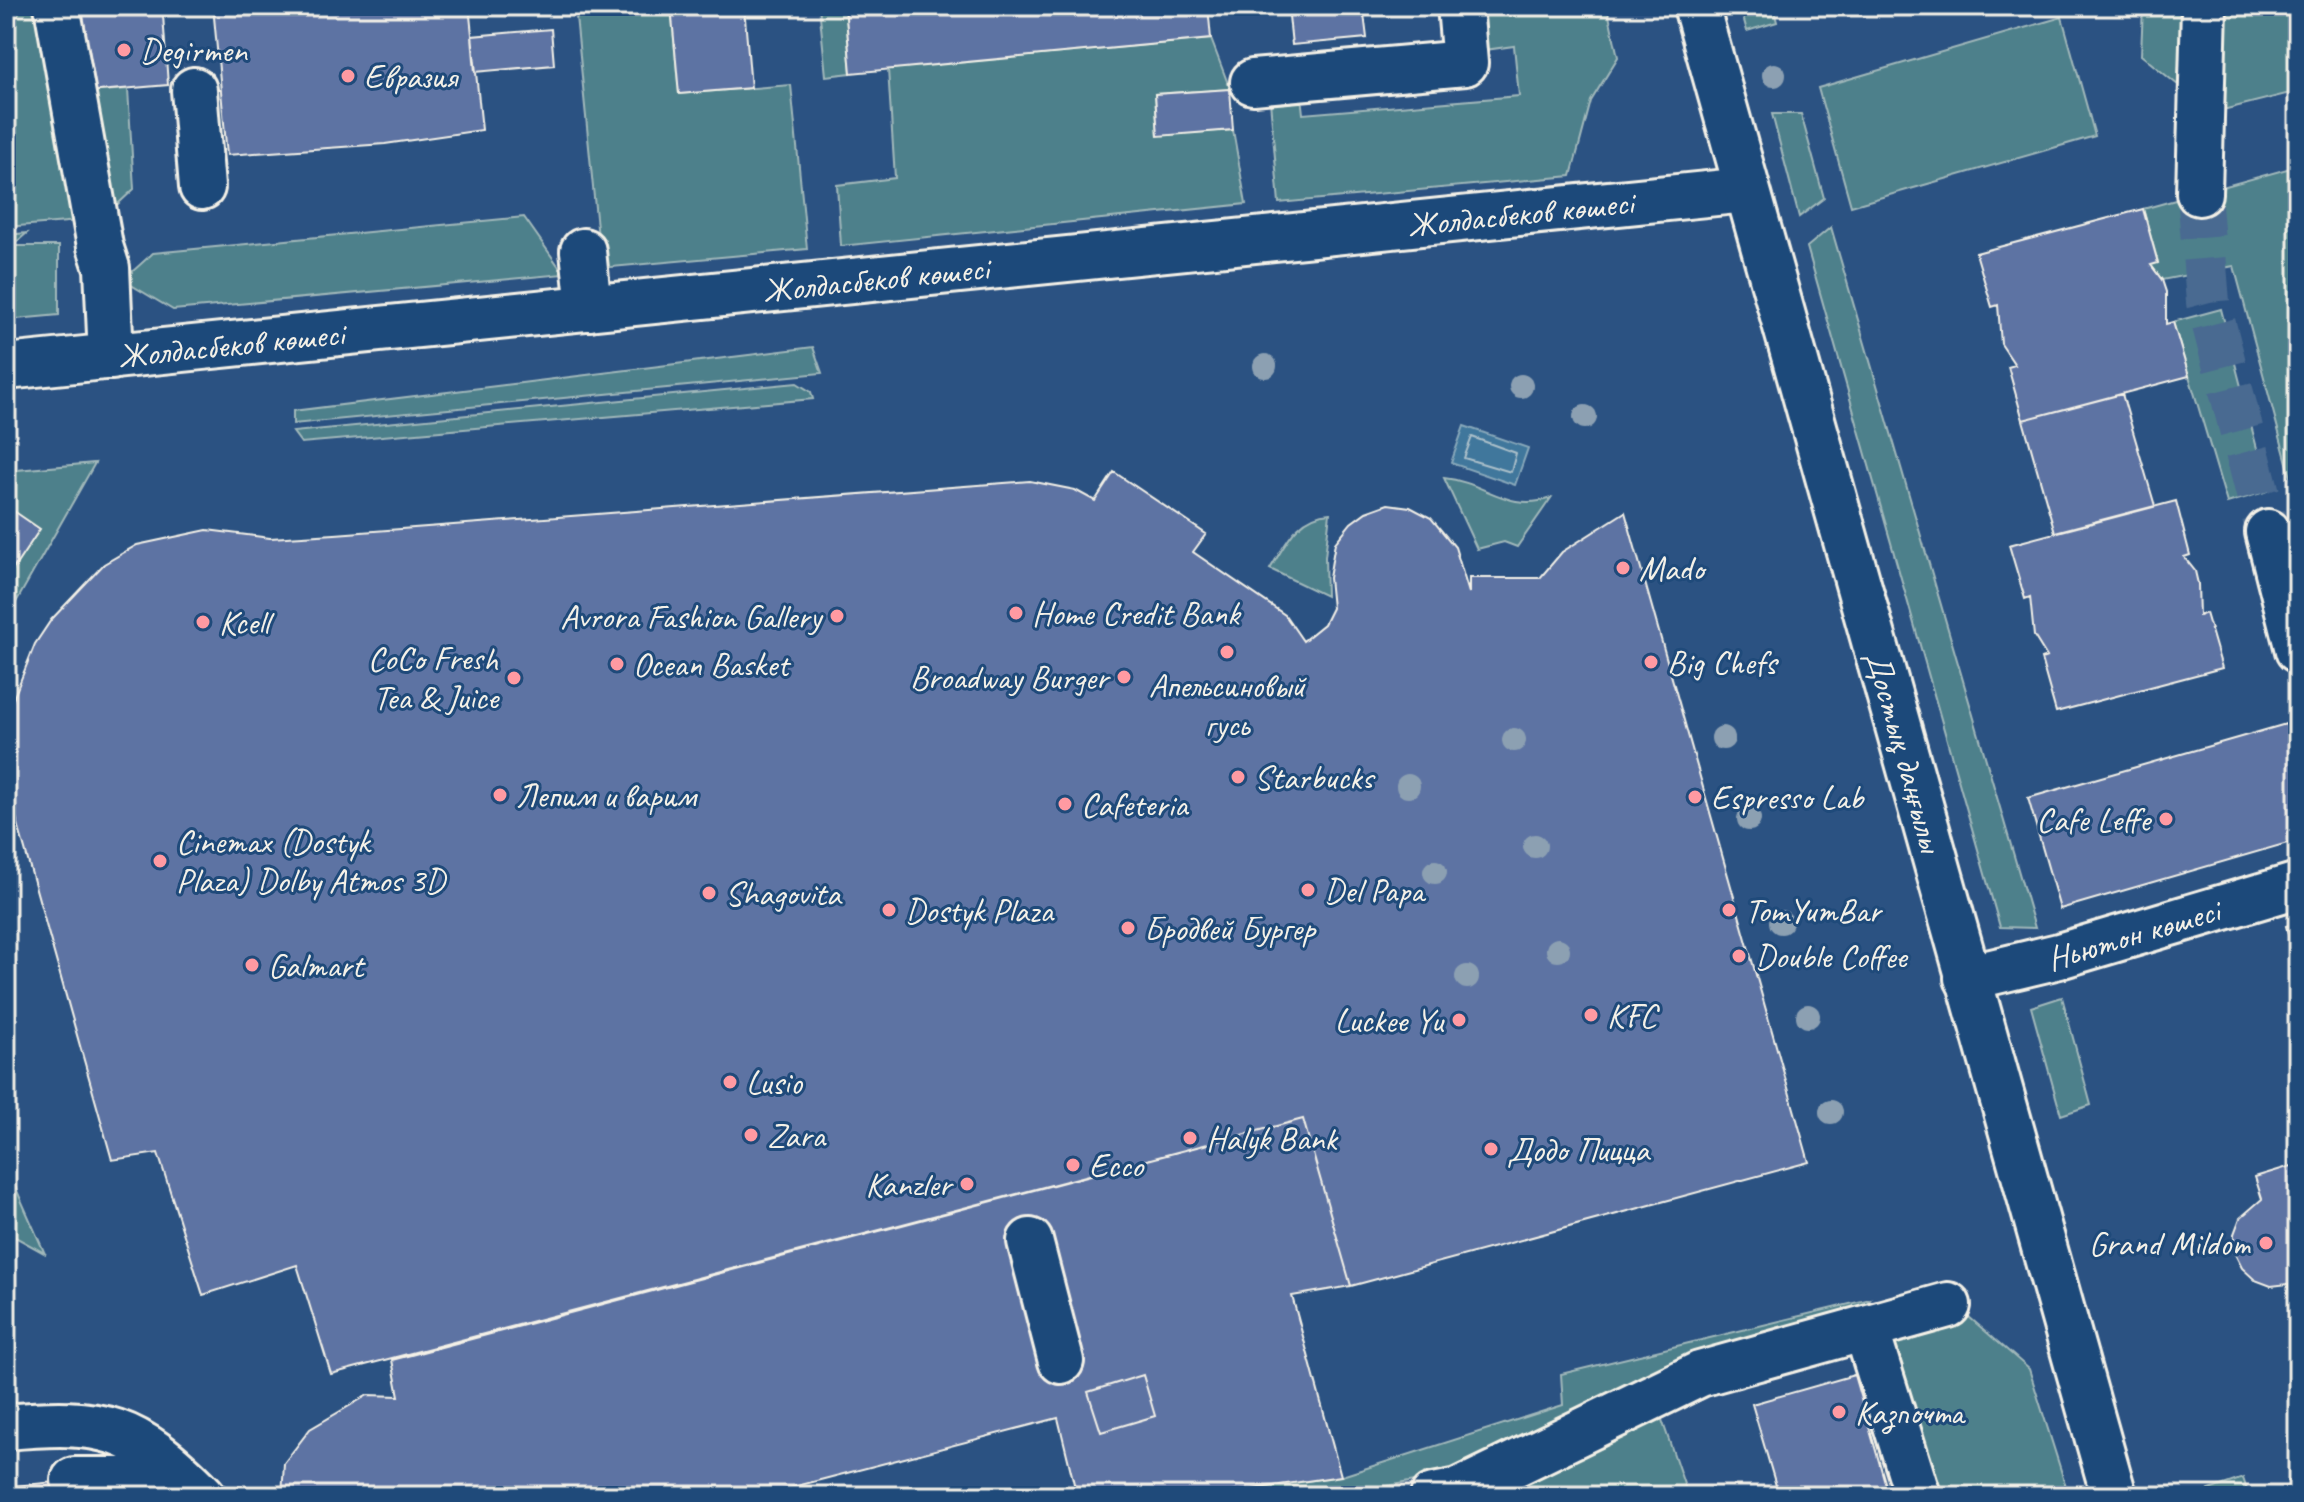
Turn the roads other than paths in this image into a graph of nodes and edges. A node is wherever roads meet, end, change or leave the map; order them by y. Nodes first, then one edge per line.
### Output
1 (57, 6) edge
2 (1460, 6) edge
3 (1696, 6) edge
4 (2204, 6) edge
5 (1253, 82) dead end
6 (194, 90) dead end
7 (202, 187) dead end
8 (1746, 190) junction
9 (2199, 193) tunnel mouth
10 (583, 251) dead end
11 (589, 308) junction
12 (111, 357) junction
13 (6, 367) edge
14 (2268, 532) tunnel mouth
15 (2298, 650) edge
16 (2298, 885) edge
17 (1967, 978) junction
18 (1030, 1241) dead end
19 (1948, 1305) dead end
20 (1866, 1329) junction
21 (1061, 1361) dead end
22 (6, 1427) edge
23 (157, 1476) edge
24 (74, 1480) dead end
25 (203, 1496) edge
26 (1433, 1496) edge
27 (1918, 1496) edge
28 (2114, 1496) edge

1 - 12 street
2 - 5 street
3 - 8 street, Достық даңғылы
4 - 9 street
6 - 7 street
8 - 11 street, Жолдасбеков көшесі
8 - 17 street, Достық даңғылы
10 - 11 street
11 - 12 street, Жолдасбеков көшесі
12 - 13 street, Жолдасбеков көшесі
14 - 15 street
16 - 17 street, Ньютон көшесі
17 - 28 street, Достық даңғылы
18 - 21 street
19 - 20 street
20 - 26 street
20 - 27 street
22 - 23 street
23 - 24 street
23 - 25 street

